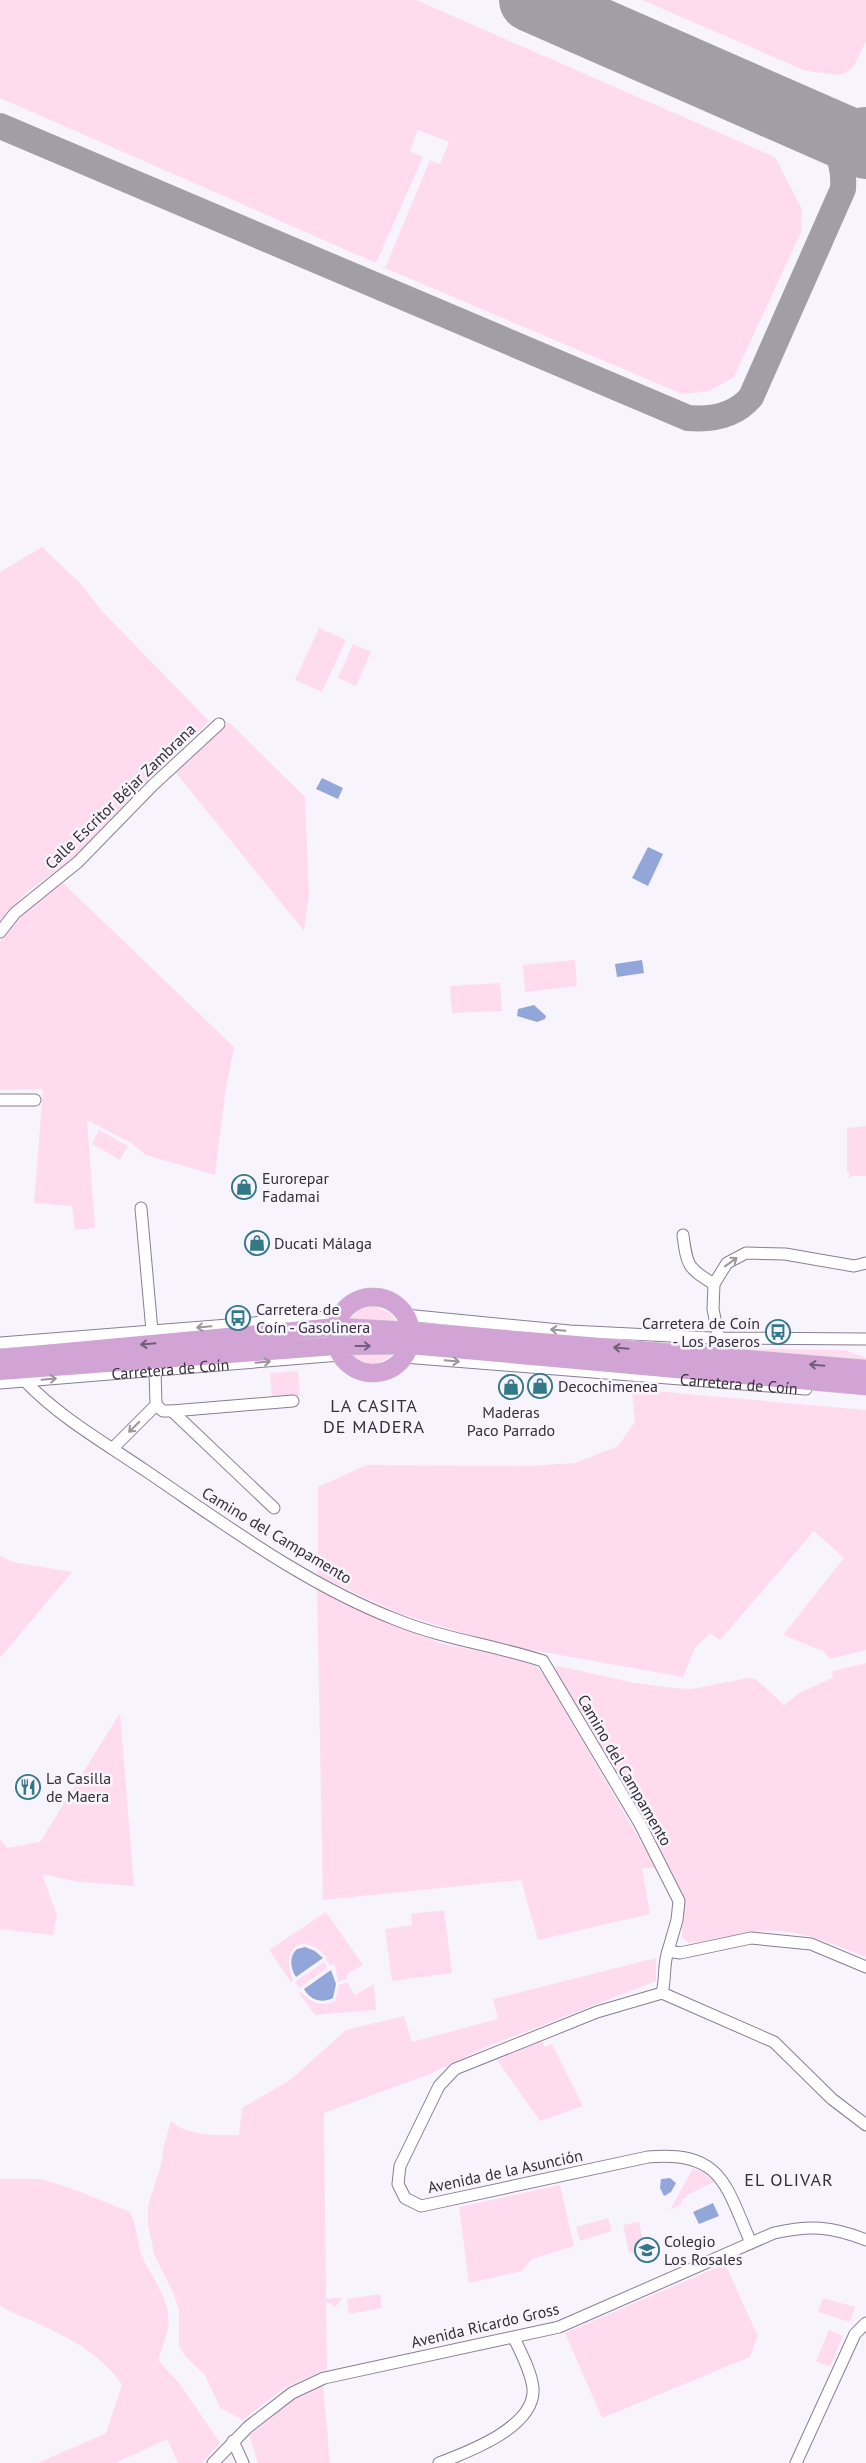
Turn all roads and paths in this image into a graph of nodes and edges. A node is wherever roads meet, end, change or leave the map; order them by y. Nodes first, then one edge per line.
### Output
1 (219, 724) dead end
2 (0, 932) edge
3 (0, 1100) edge
4 (35, 1100) dead end
5 (141, 1208) dead end
6 (683, 1235) dead end
7 (866, 1263) edge
8 (714, 1284) junction
9 (338, 1321) junction
10 (152, 1331) junction
11 (407, 1337) junction
12 (719, 1339) junction
13 (851, 1339) junction
14 (866, 1339) edge
15 (0, 1343) edge
16 (866, 1347) edge
17 (338, 1350) junction
18 (0, 1358) edge
19 (866, 1369) edge
20 (155, 1370) junction
21 (0, 1371) edge
22 (25, 1381) junction
23 (0, 1383) edge
24 (866, 1386) edge
25 (866, 1393) edge
26 (293, 1402) dead end
27 (156, 1405) junction
28 (172, 1411) junction
29 (113, 1448) junction
30 (274, 1508) dead end
31 (668, 1951) junction
32 (866, 1967) edge
33 (662, 1993) junction
34 (866, 2125) edge
35 (866, 2240) edge
36 (751, 2243) junction
37 (866, 2323) edge
38 (514, 2338) junction
39 (232, 2441) junction
40 (214, 2463) edge
41 (243, 2463) edge
42 (439, 2463) edge
43 (796, 2463) edge

1 - 2 street, Calle Escritor Béjar Zambrana
3 - 4 street
5 - 10 street
6 - 8 street
8 -> 7 street
8 - 12 street
9 -> 10 street
9 - 11 main road, Carretera de Coín
9 - 11 main road
9 - 17 main road
9 -> 18 main road, Carretera de Coín
10 - 15 street
12 -> 11 street
17 -> 11 main road
11 - 17 main road
19 -> 11 main road
11 - 24 main road
11 -> 25 street, Carretera de Coín
12 - 13 street
13 - 14 street
13 - 16 street
20 -> 17 street, Carretera de Coín
17 - 21 main road
22 -> 20 street, Carretera de Coín
20 - 27 street
22 - 23 street, Carretera de Coín
22 - 29 street, Camino del Campamento
26 - 28 street
27 - 28 street
27 -> 29 street
28 - 30 street
29 - 31 street, Camino del Campamento
31 - 32 street
31 - 33 street, Camino del Campamento
33 - 34 street
33 - 36 street, Avenida de la Asunción
35 - 36 street, Avenida Ricardo Gross
36 - 38 street, Avenida Ricardo Gross
37 - 43 street
38 - 39 street, Avenida Ricardo Gross
38 - 42 street
39 - 40 street, Avenida Ricardo Gross
39 - 41 street

